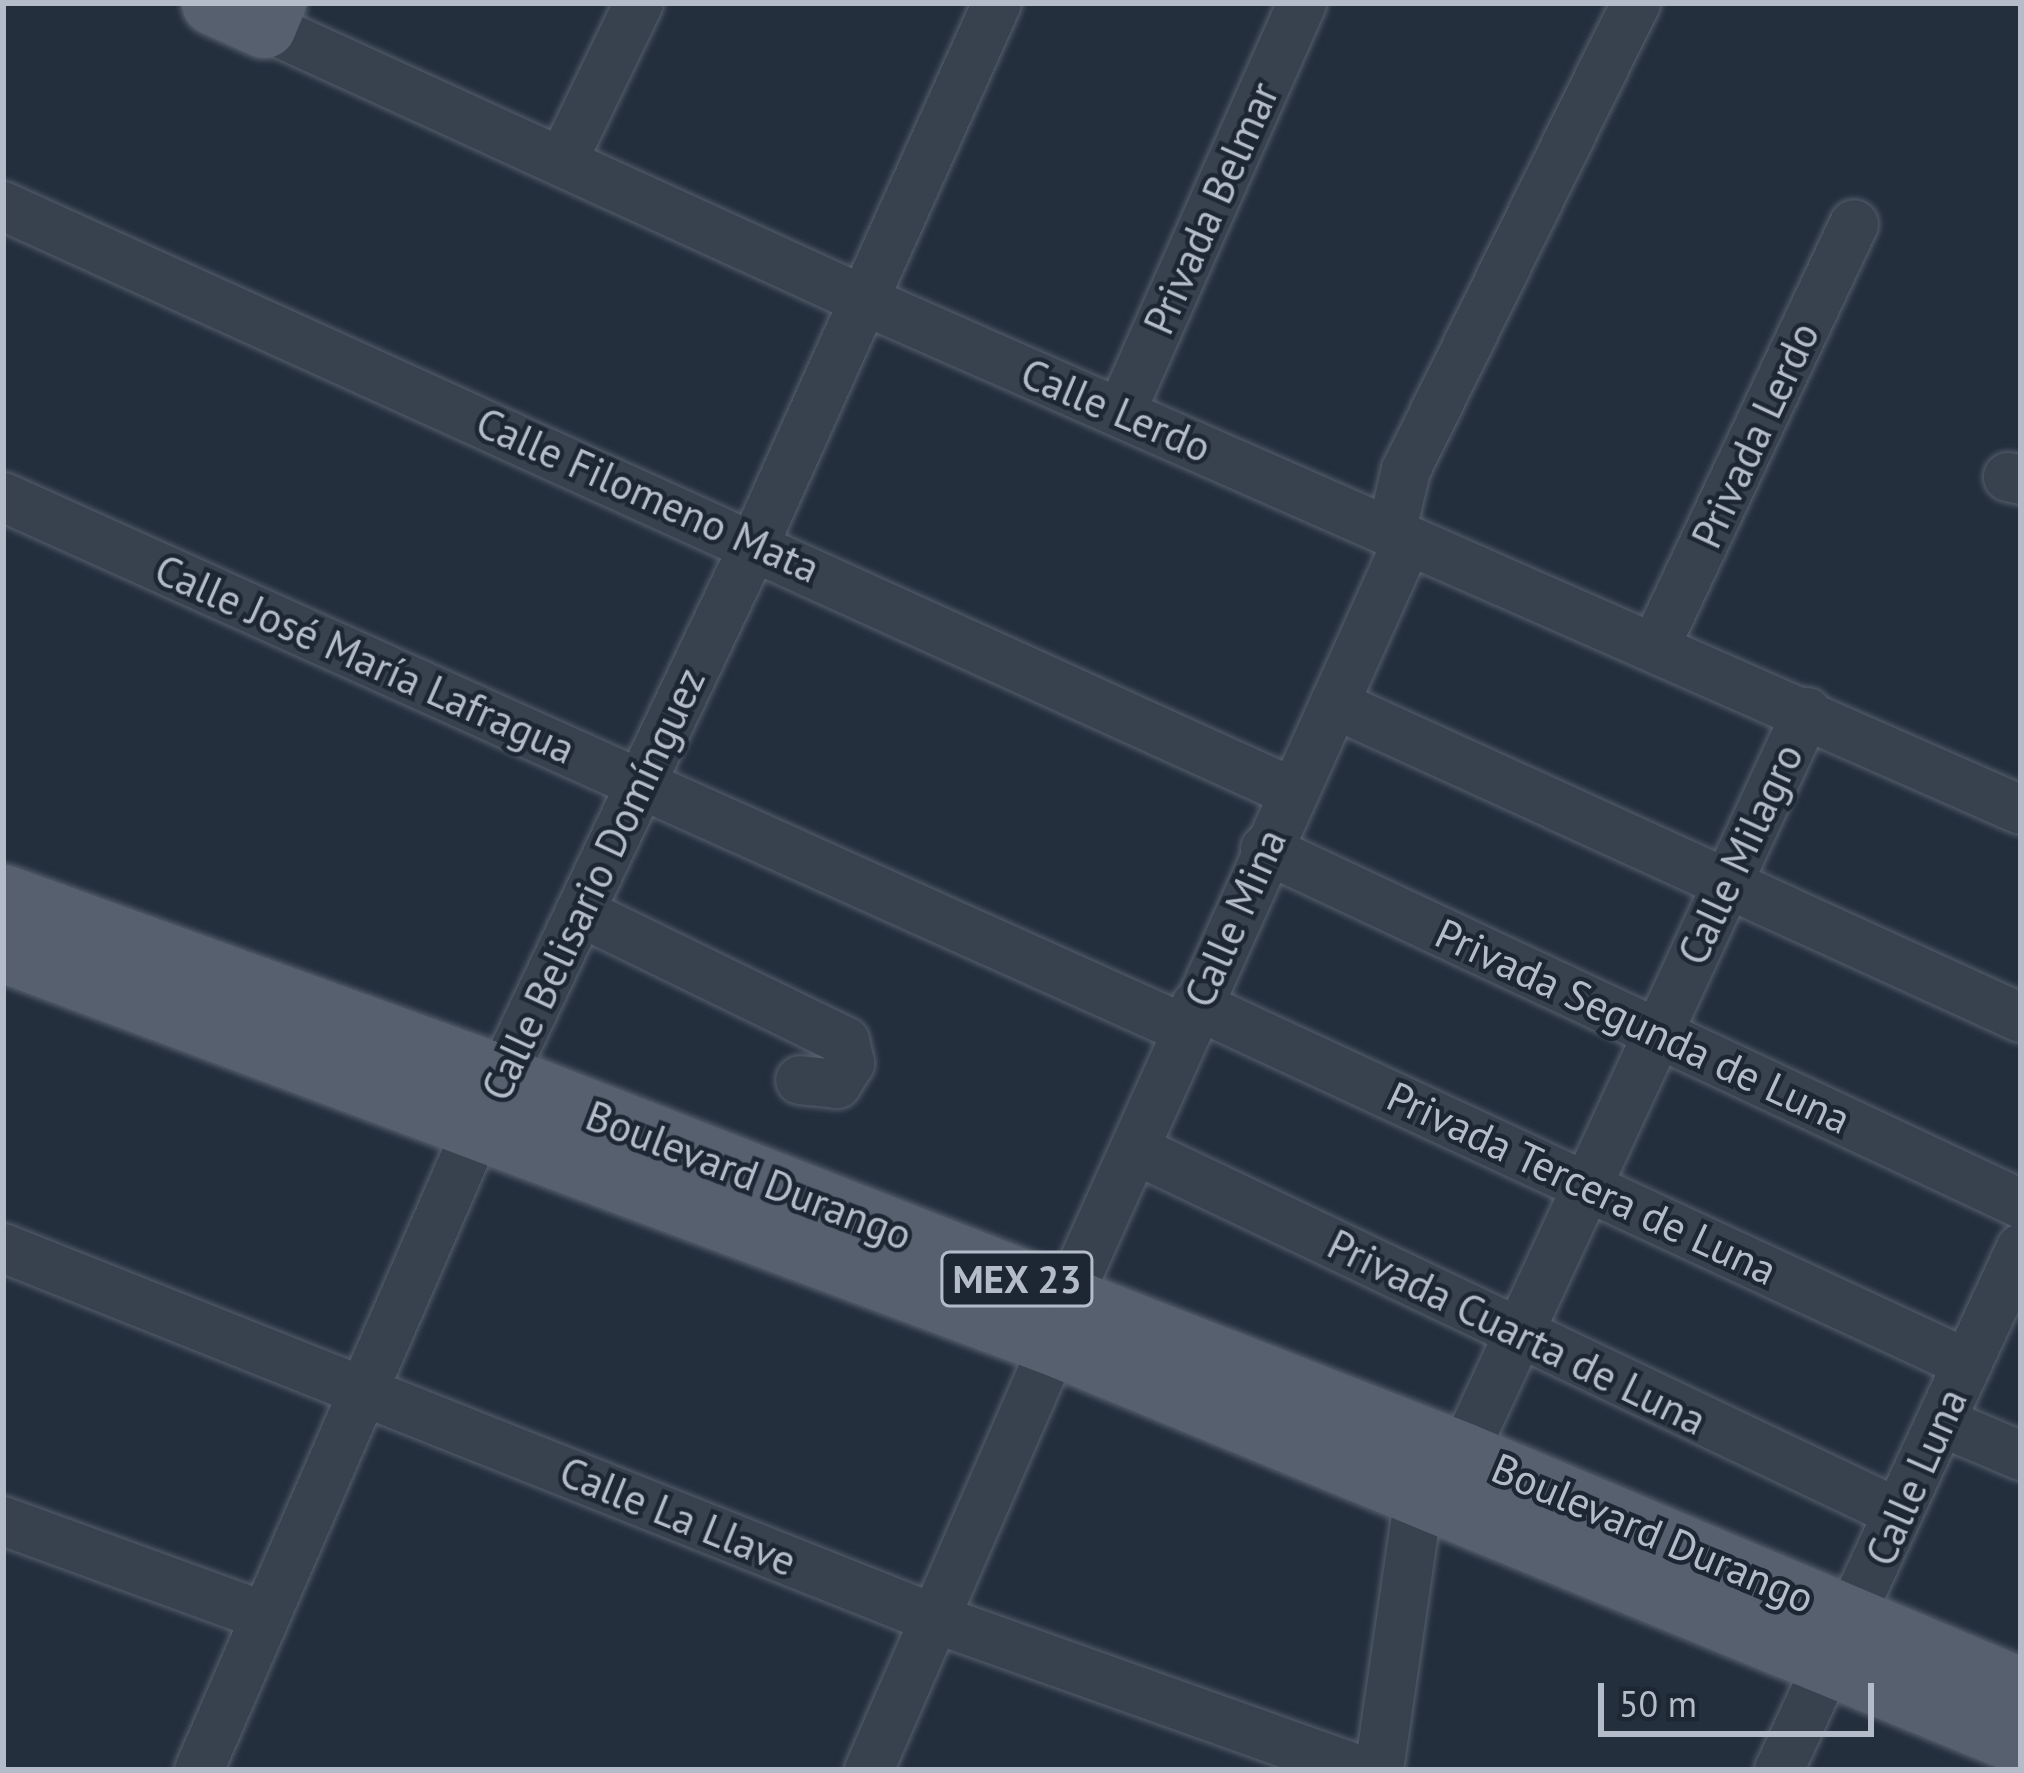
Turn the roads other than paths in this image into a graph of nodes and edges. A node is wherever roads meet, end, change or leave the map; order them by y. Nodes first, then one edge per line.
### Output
1 (639, 3) edge
2 (998, 3) edge
3 (1302, 3) edge
4 (1636, 3) edge
5 (250, 10) edge
6 (563, 160) junction
7 (3, 206) edge
8 (1854, 224) dead end
9 (863, 300) junction
10 (1120, 412) junction
11 (3, 497) edge
12 (1400, 534) junction
13 (755, 542) junction
14 (1656, 645) junction
15 (1334, 704) junction
16 (1807, 712) junction
17 (641, 782) junction
18 (1290, 791) junction
19 (2021, 810) edge
20 (1265, 849) junction
21 (1724, 885) junction
22 (3, 896) edge
23 (580, 912) junction
24 (3, 950) edge
25 (1191, 1017) junction
26 (2021, 1018) edge
27 (1656, 1031) junction
28 (800, 1080) dead end
29 (490, 1102) junction
30 (1136, 1150) junction
31 (1588, 1184) junction
32 (2021, 1204) edge
33 (3, 1248) edge
34 (2021, 1248) edge
35 (1061, 1321) junction
36 (1517, 1333) junction
37 (1968, 1364) junction
38 (361, 1390) junction
39 (1941, 1422) junction
40 (2021, 1456) edge
41 (1441, 1472) junction
42 (1898, 1513) junction
43 (3, 1521) edge
44 (261, 1616) junction
45 (929, 1617) junction
46 (1843, 1640) junction
47 (2021, 1690) edge
48 (2021, 1743) edge
49 (200, 1770) edge
50 (869, 1770) edge
51 (1359, 1770) edge
52 (1378, 1770) edge
53 (1779, 1770) edge

1 - 6 street
2 - 9 street, Calle Belisario Domínguez
3 - 10 street, Privada Belmar
4 - 12 street, Calle Mina
5 - 6 street, Calle Lerdo
6 - 9 street, Calle Lerdo
7 - 13 street, Calle Filomeno Mata
8 - 14 street, Privada Lerdo
9 - 10 street, Calle Lerdo
9 - 13 street, Calle Belisario Domínguez
10 - 12 street, Calle Lerdo
11 - 17 street, Calle José María Lafragua
12 - 14 street, Calle Lerdo
12 - 15 street, Calle Mina
13 - 17 street, Calle Belisario Domínguez
13 - 18 street, Calle Filomeno Mata
14 - 16 street, Calle Lerdo
15 - 18 street, Calle Mina
15 - 21 street
16 - 19 street, Calle Lerdo
16 - 21 street, Calle Milagro
17 - 23 street, Calle Belisario Domínguez
17 - 25 street, Calle José María Lafragua
18 - 20 street, Calle Mina
20 - 25 street, Calle Mina
20 - 27 street, Privada Segunda de Luna
21 - 26 street
21 - 27 street, Calle Milagro
22 - 29 main road, Boulevard Durango / MEX 23
23 - 28 street
23 - 29 street, Calle Belisario Domínguez
24 - 29 main road, Boulevard Durango / MEX 23
25 - 30 street, Calle Mina
25 - 31 street, Privada Tercera de Luna
27 - 31 street, Calle Milagro
27 - 32 street, Privada Segunda de Luna
29 - 35 main road, Boulevard Durango / MEX 23
29 - 38 street, Calle Belisario Domínguez
30 - 35 street, Calle Mina
30 - 36 street, Privada Cuarta de Luna
31 - 36 street, Calle Milagro
31 - 37 street, Privada Tercera de Luna
33 - 38 street, Calle La Llave
34 - 37 street, Calle Luna
35 - 41 main road, Boulevard Durango / MEX 23
35 - 45 street, Calle Mina
36 - 41 street, Calle Milagro
36 - 42 street, Privada Cuarta de Luna
37 - 39 street, Calle Luna
38 - 44 street, Calle Belisario Domínguez
38 - 45 street, Calle La Llave
39 - 40 street
39 - 42 street, Calle Luna
41 - 46 main road, Boulevard Durango / MEX 23
41 - 52 street, Calle Milagro
42 - 46 street, Calle Luna
43 - 44 street
44 - 49 street, Calle Belisario Domínguez
45 - 50 street, Calle Mina
45 - 51 street, Calle La Llave
46 - 47 main road, Boulevard Durango / MEX 23
46 - 48 main road, Boulevard Durango / MEX 23
46 - 53 street, Calle Luna

